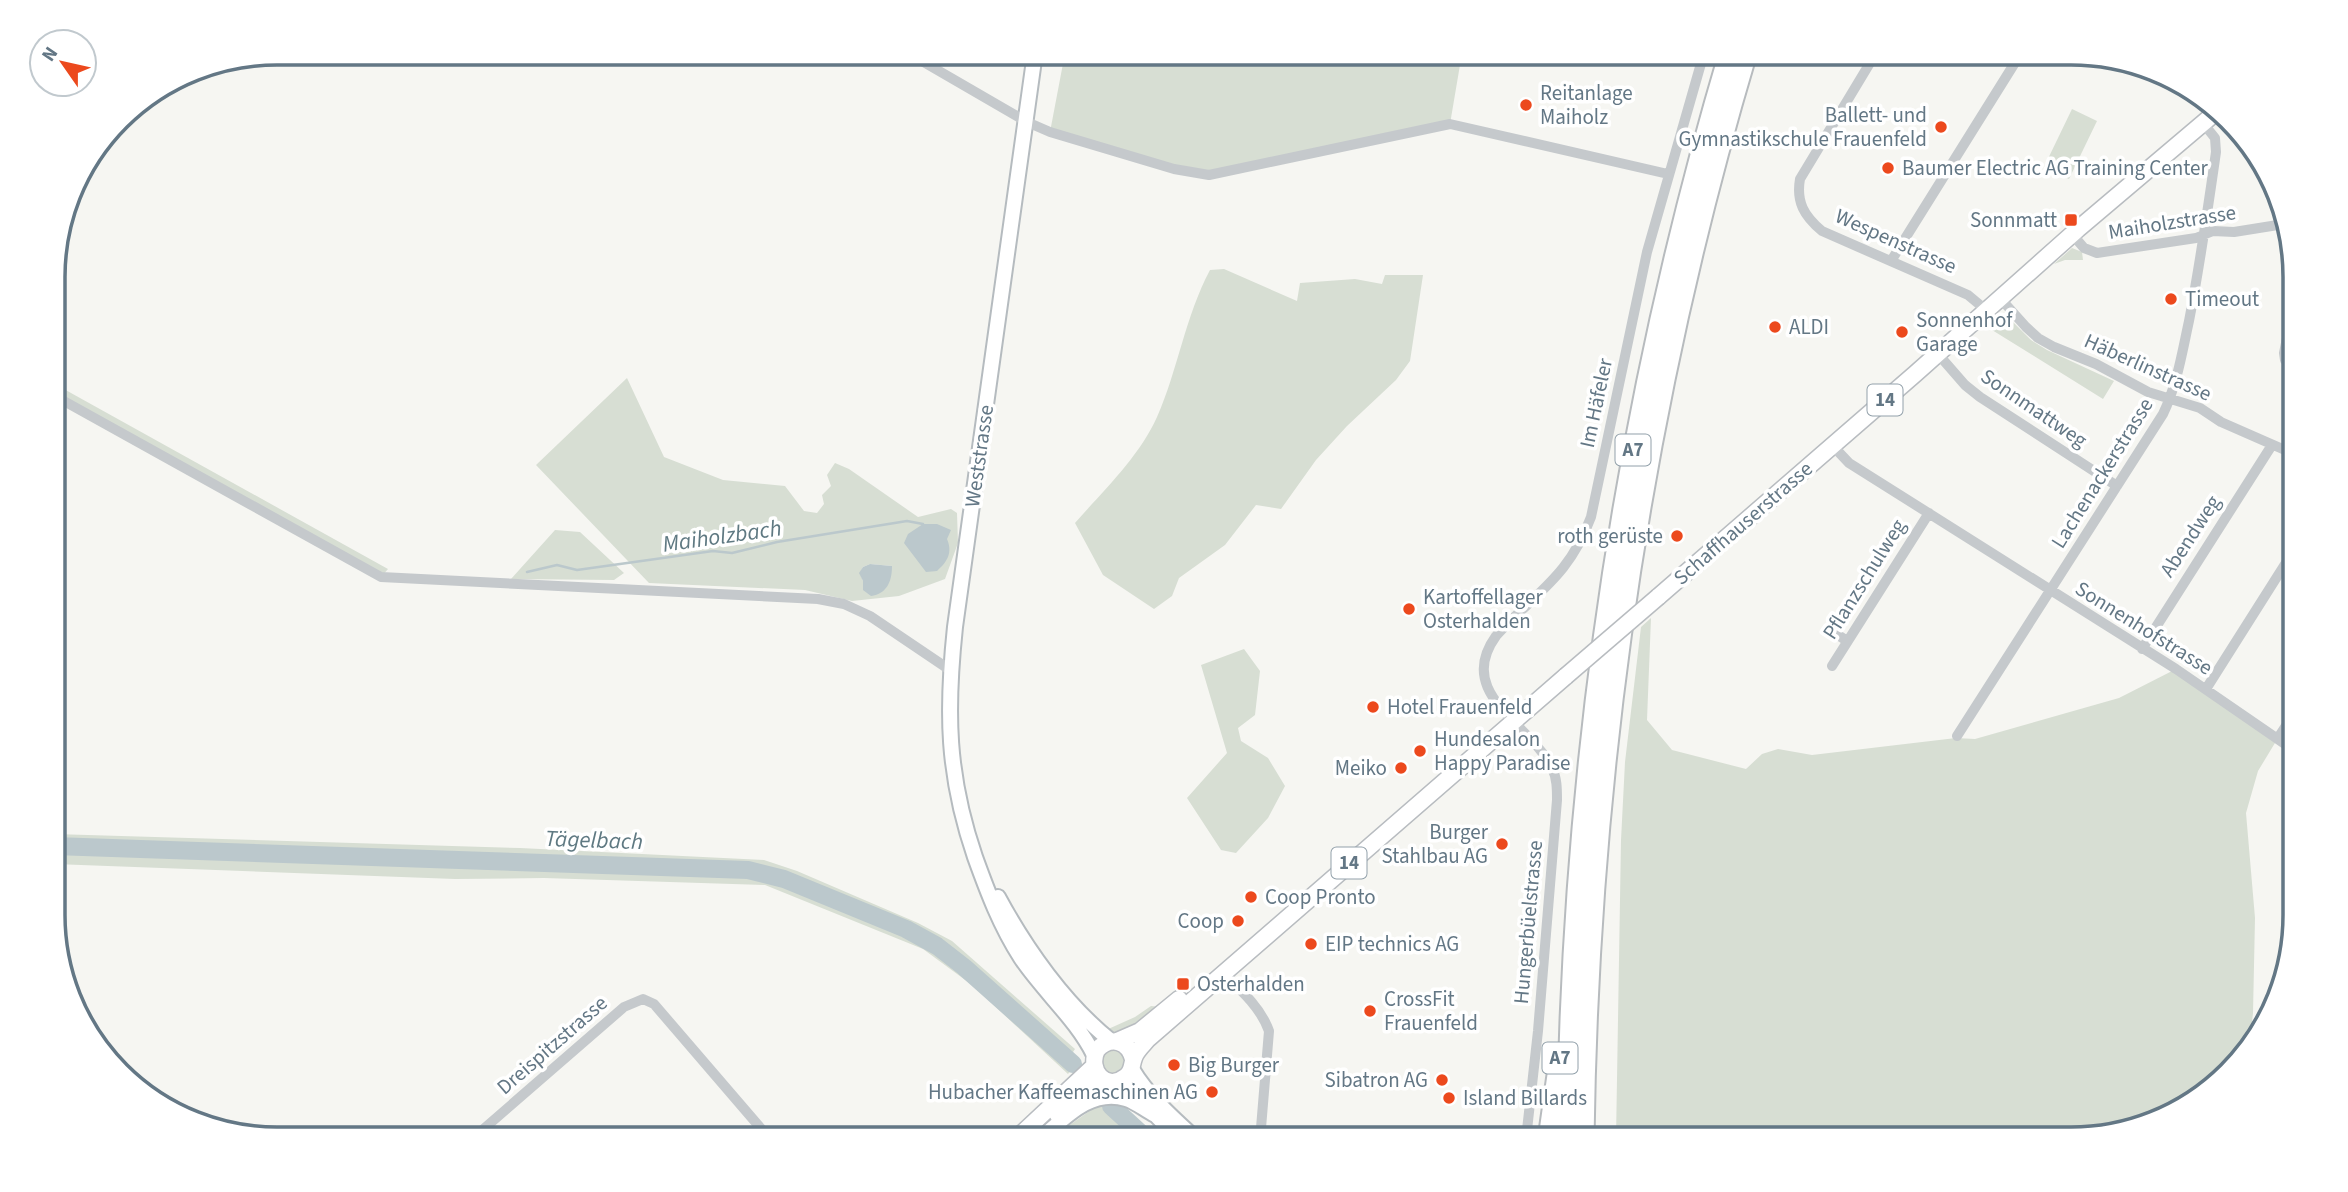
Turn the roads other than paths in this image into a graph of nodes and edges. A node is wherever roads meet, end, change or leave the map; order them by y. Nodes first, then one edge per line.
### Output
1 (930, 65) edge
2 (1034, 65) edge
3 (1700, 65) edge
4 (1725, 65) edge
5 (1743, 65) edge
6 (1868, 65) edge
7 (2013, 65) edge
8 (2209, 118) edge
9 (1027, 122) junction
10 (1668, 174) junction
11 (2277, 225) edge
12 (2073, 234) junction
13 (2204, 236) junction
14 (1891, 261) junction
15 (2000, 298) junction
16 (1986, 310) junction
17 (1938, 354) junction
18 (2171, 398) junction
19 (65, 402) edge
20 (1832, 445) junction
21 (2272, 445) junction
22 (2283, 450) edge
23 (2117, 486) junction
24 (1929, 513) junction
25 (2283, 567) edge
26 (2050, 591) junction
27 (1835, 633) dead end
28 (1847, 641) junction
29 (2141, 649) junction
30 (1832, 666) dead end
31 (950, 670) junction
32 (2206, 689) junction
33 (1513, 721) junction
34 (2283, 730) edge
35 (1957, 736) dead end
36 (2278, 738) junction
37 (2283, 742) edge
38 (976, 858) junction
39 (1270, 931) junction
40 (1224, 974) junction
41 (1571, 976) junction
42 (1114, 1041) junction
43 (1094, 1061) junction
44 (1133, 1064) junction
45 (1586, 1066) junction
46 (1110, 1081) junction
47 (1154, 1115) junction
48 (486, 1127) edge
49 (760, 1127) edge
50 (1029, 1127) edge
51 (1044, 1127) edge
52 (1055, 1127) edge
53 (1166, 1127) edge
54 (1184, 1127) edge
55 (1261, 1127) edge
56 (1527, 1127) edge
57 (1550, 1127) edge
58 (1567, 1127) edge
59 (1584, 1127) edge
60 (1592, 1127) edge

1 - 9 street
2 - 9 main road, Weststrasse
3 - 10 street, Im Häfeler
4 - 41 highway, A7
5 - 45 highway, A7
6 - 14 street, Wespenstrasse
7 - 14 street
8 - 12 main road, Schaffhauserstrasse / 14
8 - 13 street, Lachenackerstrasse
9 - 10 street
9 - 31 main road, Weststrasse
10 - 33 street, Im Häfeler
11 - 13 street, Maiholzstrasse
12 - 13 street, Maiholzstrasse
12 - 15 main road, Schaffhauserstrasse / 14
13 - 18 street, Lachenackerstrasse
14 - 16 street, Wespenstrasse
15 - 16 main road, Schaffhauserstrasse / 14
15 - 18 street, Häberlinstrasse
16 - 17 main road, Schaffhauserstrasse / 14
17 - 20 main road, Schaffhauserstrasse / 14
17 - 23 street, Sonnmattweg
18 - 21 street, Häberlinstrasse
18 - 23 street, Lachenackerstrasse
19 - 31 street
20 - 24 street, Sonnenhofstrasse
20 - 33 main road, Schaffhauserstrasse / 14, bridge
21 - 22 street, Häberlinstrasse
21 - 29 street, Abendweg
23 - 26 street, Lachenackerstrasse
24 - 26 street, Sonnenhofstrasse
24 - 28 street, Pflanzschulweg
25 - 32 street
26 - 29 street, Sonnenhofstrasse
26 - 35 street, Lachenackerstrasse
27 - 28 street
28 - 30 street, Pflanzschulweg
29 - 32 street, Sonnenhofstrasse
31 - 38 main road, Weststrasse
32 - 36 street, Sonnenhofstrasse
33 - 39 main road, Schaffhauserstrasse / 14
33 - 56 street, Hungerbüelstrasse
34 - 36 street
36 - 37 street, Sonnenhofstrasse
38 - 42 main road, Weststrasse
38 - 43 main road, Weststrasse
39 - 40 main road, Schaffhauserstrasse / 14
39 - 42 main road, Schaffhauserstrasse / 14
40 - 44 main road, Schaffhauserstrasse / 14
40 - 55 street
41 - 57 highway, A7
41 - 58 highway, A7
42 - 43 main road
42 - 44 main road
43 - 46 main road
43 - 50 main road
44 - 46 main road
44 - 54 main road
45 - 59 highway, A7
45 - 60 highway, A7
46 - 47 main road
46 - 51 main road
47 - 52 main road
47 - 53 main road
48 - 49 street, Dreispitzstrasse

